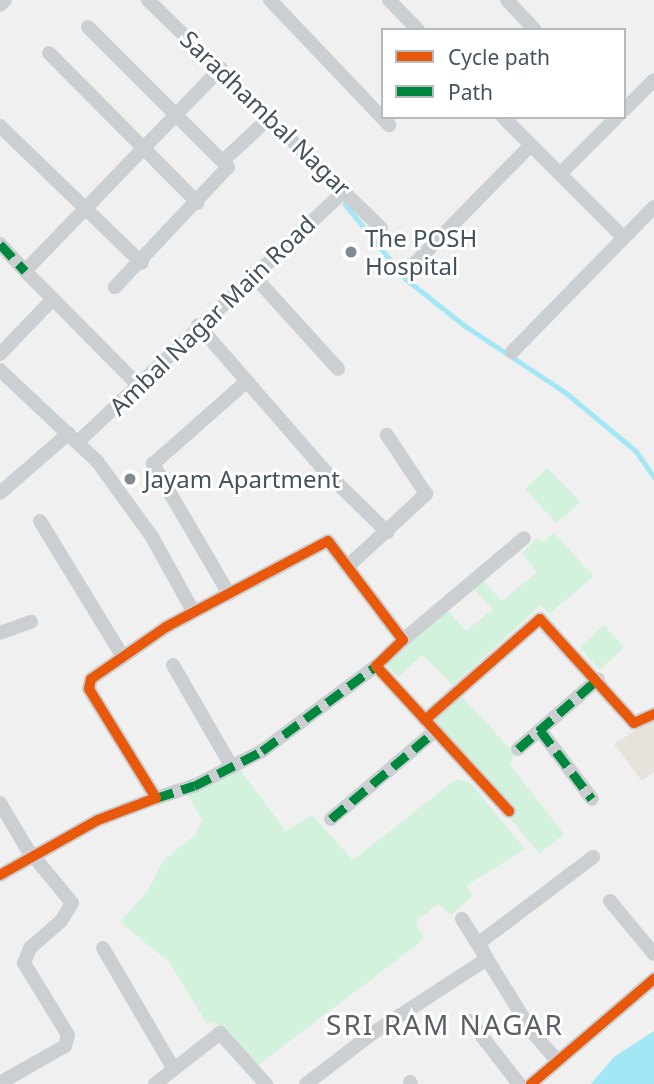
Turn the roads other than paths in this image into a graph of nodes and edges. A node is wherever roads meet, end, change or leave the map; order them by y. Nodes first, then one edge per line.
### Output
1 (148, 0) edge
2 (390, 0) edge
3 (506, 0) edge
4 (280, 3) edge
5 (88, 27) dead end
6 (416, 28) edge
7 (533, 28) edge
8 (49, 53) dead end
9 (220, 68) junction
10 (654, 80) edge
11 (626, 108) edge
12 (176, 113) junction
13 (381, 116) edge
14 (270, 117) junction
15 (384, 119) edge
16 (505, 119) edge
17 (615, 119) edge
18 (389, 125) dead end
19 (0, 126) edge
20 (531, 145) junction
21 (142, 147) junction
22 (225, 159) junction
23 (561, 173) junction
24 (345, 190) junction
25 (198, 203) junction
26 (654, 207) edge
27 (85, 210) junction
28 (381, 228) dead end
29 (623, 237) junction
30 (0, 244) edge
31 (142, 263) junction
32 (415, 263) dead end
33 (25, 271) junction
34 (252, 274) junction
35 (115, 288) dead end
36 (53, 299) junction
37 (198, 325) junction
38 (512, 352) dead end
39 (0, 354) edge
40 (338, 369) dead end
41 (0, 370) edge
42 (246, 382) junction
43 (138, 385) junction
44 (387, 435) dead end
45 (74, 437) junction
46 (0, 493) edge
47 (40, 521) dead end
48 (387, 532) junction
49 (524, 538) dead end
50 (347, 567) junction
51 (229, 594) junction
52 (193, 611) junction
53 (31, 622) dead end
54 (0, 634) edge
55 (403, 640) junction
56 (123, 657) junction
57 (173, 665) dead end
58 (376, 666) junction
59 (598, 679) junction
60 (654, 714) edge
61 (430, 725) junction
62 (540, 730) junction
63 (518, 749) dead end
64 (232, 767) junction
65 (156, 798) junction
66 (592, 799) dead end
67 (0, 803) edge
68 (509, 811) dead end
69 (331, 819) dead end
70 (34, 856) junction
71 (593, 857) dead end
72 (0, 875) edge
73 (610, 901) dead end
74 (463, 919) dead end
75 (103, 948) dead end
76 (654, 954) edge
77 (487, 959) junction
78 (654, 979) edge
79 (470, 1021) dead end
80 (557, 1061) junction
81 (173, 1068) junction
82 (0, 1083) edge
83 (159, 1083) edge
84 (266, 1084) edge
85 (306, 1084) edge
86 (519, 1084) edge
87 (531, 1084) edge

1 - 9 street, Saradhambal Nagar
2 - 6 street
3 - 7 street
4 - 13 street
5 - 12 street
8 - 21 street
9 - 12 street
9 - 14 street, Saradhambal Nagar
10 - 11 street
12 - 21 street
12 - 22 street
14 - 22 street
14 - 24 street, Saradhambal Nagar
15 - 18 street
16 - 20 street
17 - 23 street
19 - 27 street
20 - 23 street
20 - 32 street
21 - 25 street
21 - 27 street
22 - 25 street
23 - 29 street
24 - 28 street, Saradhambal Nagar
24 - 34 street, Ambal Nagar Main Road
25 - 31 street
26 - 29 street
27 - 31 street
27 - 33 street
29 - 38 street
30 - 33 street
31 - 35 street
33 - 36 street
34 - 37 street, Ambal Nagar Main Road
34 - 40 street
36 - 39 street
36 - 43 street
37 - 42 street
37 - 43 street, Ambal Nagar Main Road
41 - 45 street
42 - 48 street
42 - 51 street
43 - 45 street, Ambal Nagar Main Road
44 - 48 street
45 - 46 street, Ambal Nagar Main Road
45 - 52 street
47 - 56 street
48 - 50 street
49 - 55 street
50 - 51 street
50 - 55 street
51 - 52 street
52 - 56 street
53 - 54 street
55 - 58 street
56 - 65 street
57 - 64 street
58 - 61 street
58 - 64 street
59 - 60 street
59 - 61 street
59 - 62 street
61 - 68 street
61 - 69 street
62 - 63 street
62 - 66 street
64 - 65 street
65 - 70 street
67 - 70 street
70 - 72 street
70 - 82 street
71 - 77 street
73 - 76 street
74 - 77 street
75 - 81 street
77 - 80 street
77 - 85 street
78 - 80 street
79 - 86 street
80 - 87 street
81 - 83 street
81 - 84 street

